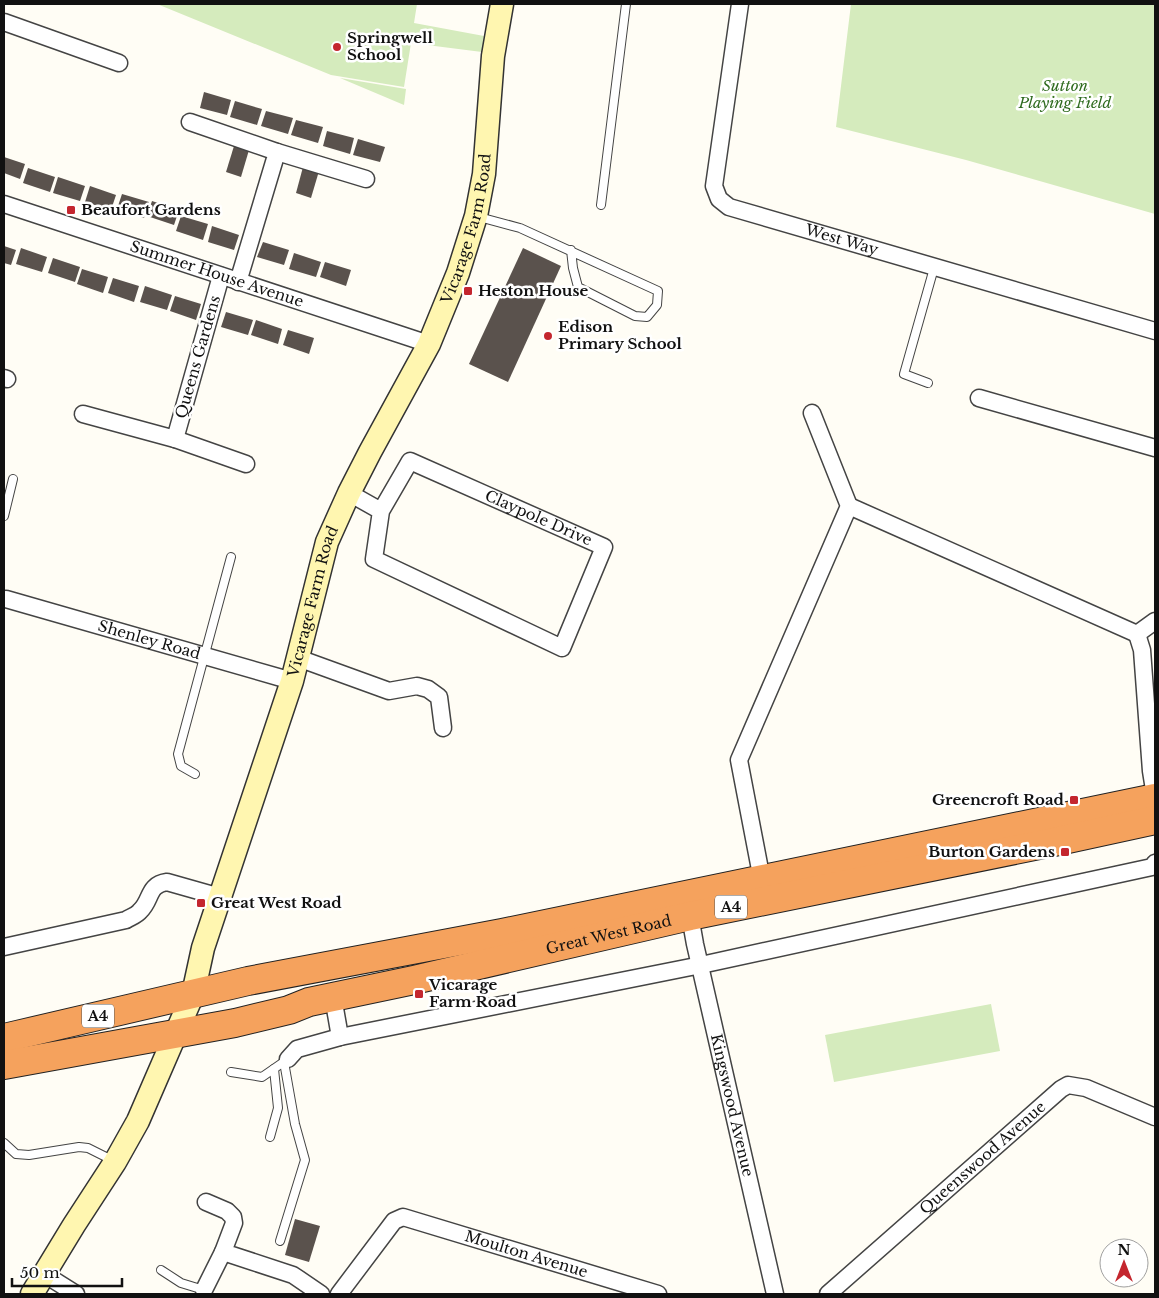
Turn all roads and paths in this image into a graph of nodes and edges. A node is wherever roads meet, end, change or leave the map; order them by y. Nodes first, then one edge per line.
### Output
1 (502, 4) edge
2 (626, 4) edge
3 (740, 4) edge
4 (4, 22) edge
5 (119, 63) dead end
6 (190, 122) dead end
7 (277, 152) junction
8 (366, 180) dead end
9 (4, 204) edge
10 (601, 205) dead end
11 (476, 216) junction
12 (571, 250) junction
13 (934, 268) junction
14 (222, 276) junction
15 (238, 282) junction
16 (1155, 331) edge
17 (429, 344) junction
18 (928, 382) dead end
19 (979, 398) dead end
20 (812, 413) dead end
21 (84, 414) dead end
22 (175, 439) junction
23 (1155, 448) edge
24 (246, 464) dead end
25 (13, 479) dead end
26 (349, 493) junction
27 (849, 506) junction
28 (381, 511) junction
29 (4, 516) edge
30 (231, 557) dead end
31 (5, 598) edge
32 (1155, 622) edge
33 (1137, 634) junction
34 (204, 656) junction
35 (298, 658) junction
36 (292, 681) junction
37 (443, 728) dead end
38 (194, 774) dead end
39 (1155, 797) edge
40 (1155, 820) edge
41 (1155, 863) edge
42 (762, 880) junction
43 (220, 897) junction
44 (690, 916) junction
45 (4, 947) edge
46 (701, 965) junction
47 (192, 994) junction
48 (321, 999) junction
49 (175, 1034) junction
50 (340, 1037) junction
51 (4, 1038) edge
52 (286, 1060) junction
53 (4, 1065) edge
54 (274, 1069) junction
55 (231, 1072) dead end
56 (1155, 1116) edge
57 (270, 1137) dead end
58 (4, 1143) edge
59 (115, 1162) junction
60 (206, 1202) dead end
61 (280, 1241) dead end
62 (223, 1252) junction
63 (160, 1270) dead end
64 (44, 1274) junction
65 (204, 1290) joint
66 (32, 1294) edge
67 (76, 1294) edge
68 (320, 1294) edge
69 (339, 1294) edge
70 (658, 1294) edge
71 (775, 1294) edge
72 (828, 1294) edge

1 - 11 street, Vicarage Farm Road
2 - 10 lane
3 - 13 street, West Way
4 - 5 street
6 - 7 street
7 - 8 street
7 - 15 street
9 - 14 street, Summer House Avenue
11 - 12 lane
11 - 17 street, Vicarage Farm Road
12 - 12 lane
13 - 16 street, West Way
13 - 18 lane
14 - 15 street, Summer House Avenue
14 - 22 street, Queens Gardens
15 - 17 street, Summer House Avenue
17 - 26 street, Vicarage Farm Road
19 - 23 street
20 - 27 street
21 - 22 street, Queens Gardens
22 - 24 street, Queens Gardens
25 - 29 lane
26 - 28 street
26 - 35 street, Vicarage Farm Road
27 - 33 street
27 - 42 street
28 - 28 street, Claypole Drive
30 - 34 lane
31 - 34 street, Shenley Road
32 - 33 street
33 - 39 street
34 - 36 street, Shenley Road
34 - 38 lane
35 - 36 street, Vicarage Farm Road
35 - 37 street
36 - 43 street, Vicarage Farm Road
39 - 42 highway, Great West Road / A4
40 - 44 highway, Great West Road / A4
41 - 46 street
42 - 47 highway, Great West Road / A4
43 - 45 street
43 - 47 street, Vicarage Farm Road
44 - 46 street, Kingswood Avenue
44 - 48 highway, Great West Road / A4
46 - 50 street
46 - 71 street, Kingswood Avenue
47 - 48 highway
47 - 49 street, Vicarage Farm Road
47 - 51 highway, Great West Road / A4
48 - 49 highway, Great West Road / A4
48 - 50 street
49 - 53 highway, Great West Road / A4
49 - 59 street, Vicarage Farm Road
50 - 52 street
52 - 54 lane
52 - 61 lane
54 - 55 lane
54 - 57 lane
56 - 72 street, Queenswood Avenue
58 - 59 lane
59 - 64 street, Vicarage Farm Road
60 - 62 street
62 - 65 street
62 - 68 street
63 - 65 lane
64 - 66 street, Vicarage Farm Road
64 - 67 street
69 - 70 street, Moulton Avenue

